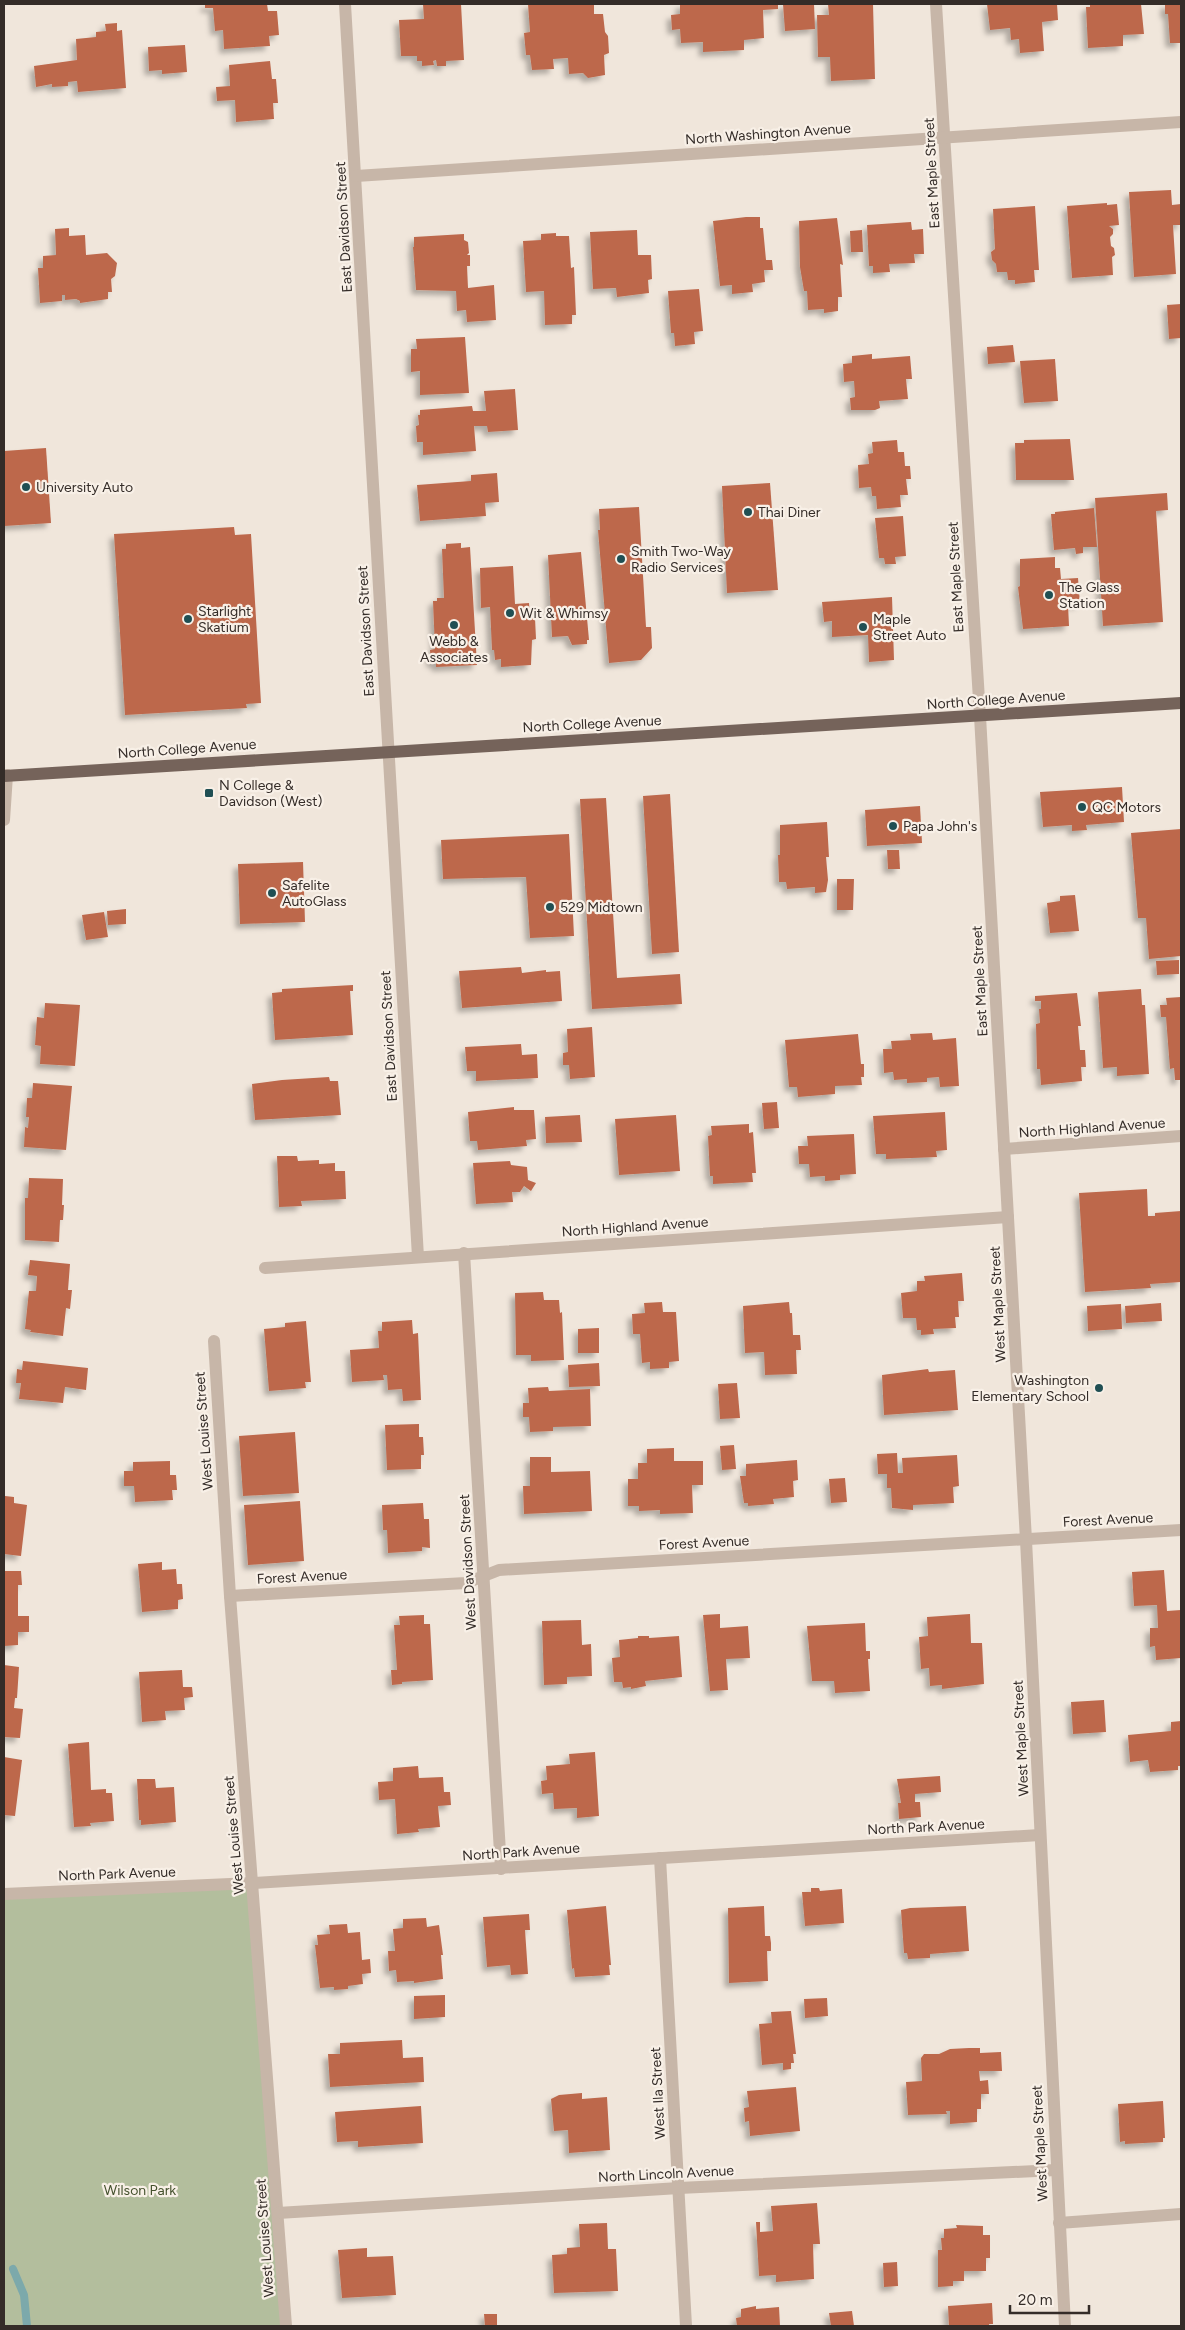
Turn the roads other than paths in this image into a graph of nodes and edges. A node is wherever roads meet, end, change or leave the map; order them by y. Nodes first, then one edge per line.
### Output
1 (345, 4) edge
2 (936, 4) edge
3 (1181, 122) edge
4 (944, 138) junction
5 (356, 176) junction
6 (1181, 703) edge
7 (980, 716) junction
8 (387, 751) junction
9 (5, 775) edge
10 (4, 820) edge
11 (1181, 1136) edge
12 (1004, 1149) junction
13 (1008, 1217) junction
14 (464, 1254) junction
15 (418, 1257) junction
16 (265, 1268) dead end
17 (214, 1340) dead end
18 (1181, 1530) edge
19 (1026, 1540) junction
20 (484, 1576) junction
21 (230, 1596) junction
22 (1040, 1835) junction
23 (660, 1858) junction
24 (501, 1869) junction
25 (253, 1884) junction
26 (4, 1894) edge
27 (1056, 2170) junction
28 (679, 2188) junction
29 (278, 2213) junction
30 (1181, 2214) edge
31 (1059, 2223) junction
32 (286, 2326) edge
33 (686, 2326) edge
34 (1065, 2326) edge

1 - 5 street, East Davidson Street
2 - 4 street, East Maple Street
3 - 4 street, North Washington Avenue
4 - 5 street, North Washington Avenue
4 - 7 street, East Maple Street
5 - 8 street, East Davidson Street
6 - 7 main road, North College Avenue
7 - 8 main road, North College Avenue
7 - 12 street, East Maple Street
8 - 9 main road, North College Avenue
8 - 15 street, East Davidson Street
9 - 10 street
11 - 12 street, North Highland Avenue
12 - 13 street, West Maple Street
13 - 14 street, North Highland Avenue
13 - 19 street, West Maple Street
14 - 15 street, North Highland Avenue
14 - 20 street, West Davidson Street
15 - 16 street, North Highland Avenue
17 - 21 street, West Louise Street
18 - 19 street, Forest Avenue
19 - 20 street, Forest Avenue
19 - 22 street, West Maple Street
20 - 21 street, Forest Avenue
20 - 24 street, West Davidson Street
21 - 25 street, West Louise Street
22 - 23 street, North Park Avenue
22 - 27 street, West Maple Street
23 - 24 street, North Park Avenue
23 - 28 street, West Ila Street
24 - 25 street, North Park Avenue
25 - 26 street, North Park Avenue
25 - 29 street, West Louise Street
27 - 28 street, North Lincoln Avenue
27 - 31 street, West Maple Street
28 - 29 street, North Lincoln Avenue
28 - 33 street, West Ila Street
29 - 32 street, West Louise Street
30 - 31 street
31 - 34 street, West Maple Street

